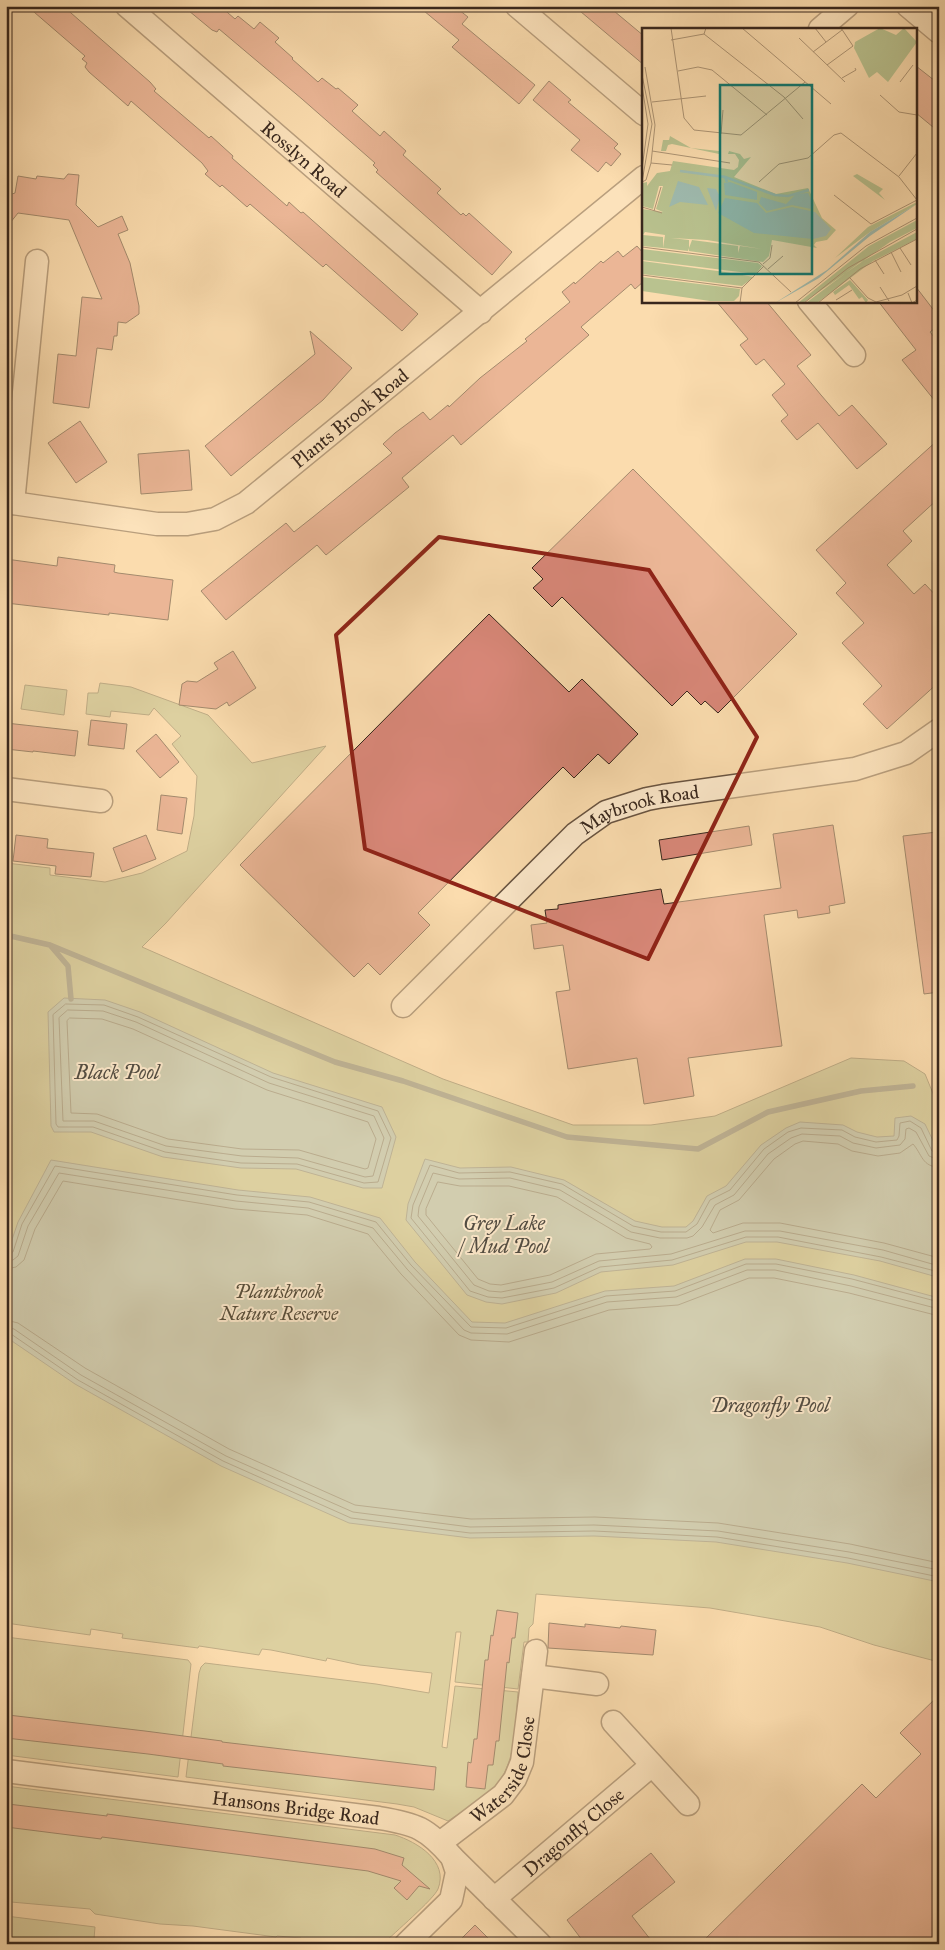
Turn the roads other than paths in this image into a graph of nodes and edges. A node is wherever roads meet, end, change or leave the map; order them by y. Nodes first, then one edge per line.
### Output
1 (127, 6) edge
2 (517, 6) edge
3 (847, 6) edge
4 (908, 6) edge
5 (821, 28) edge
6 (939, 32) edge
7 (642, 112) edge
8 (642, 179) edge
9 (37, 260) dead end
10 (810, 302) edge
11 (481, 312) junction
12 (854, 355) dead end
13 (10, 503) edge
14 (939, 730) edge
15 (6, 789) edge
16 (102, 801) dead end
17 (403, 1006) dead end
18 (536, 1651) dead end
19 (533, 1676) junction
20 (597, 1684) dead end
21 (613, 1722) dead end
22 (652, 1764) junction
23 (6, 1771) edge
24 (688, 1804) dead end
25 (446, 1850) junction
26 (494, 1899) junction
27 (406, 1944) edge
28 (540, 1944) edge

1 - 11 street, Rosslyn Road
2 - 7 street
3 - 5 street
4 - 6 street
8 - 11 street, Plants Brook Road
9 - 13 street
10 - 12 street
11 - 13 street, Plants Brook Road
14 - 17 street, Maybrook Road
15 - 16 street
18 - 19 street, Waterside Close
19 - 20 street
19 - 25 street, Waterside Close
21 - 22 street
22 - 24 street
22 - 26 street, Dragonfly Close
23 - 25 street, Hansons Bridge Road
25 - 26 street, Hansons Bridge Road
25 - 27 street
26 - 28 street, Hansons Bridge Road

